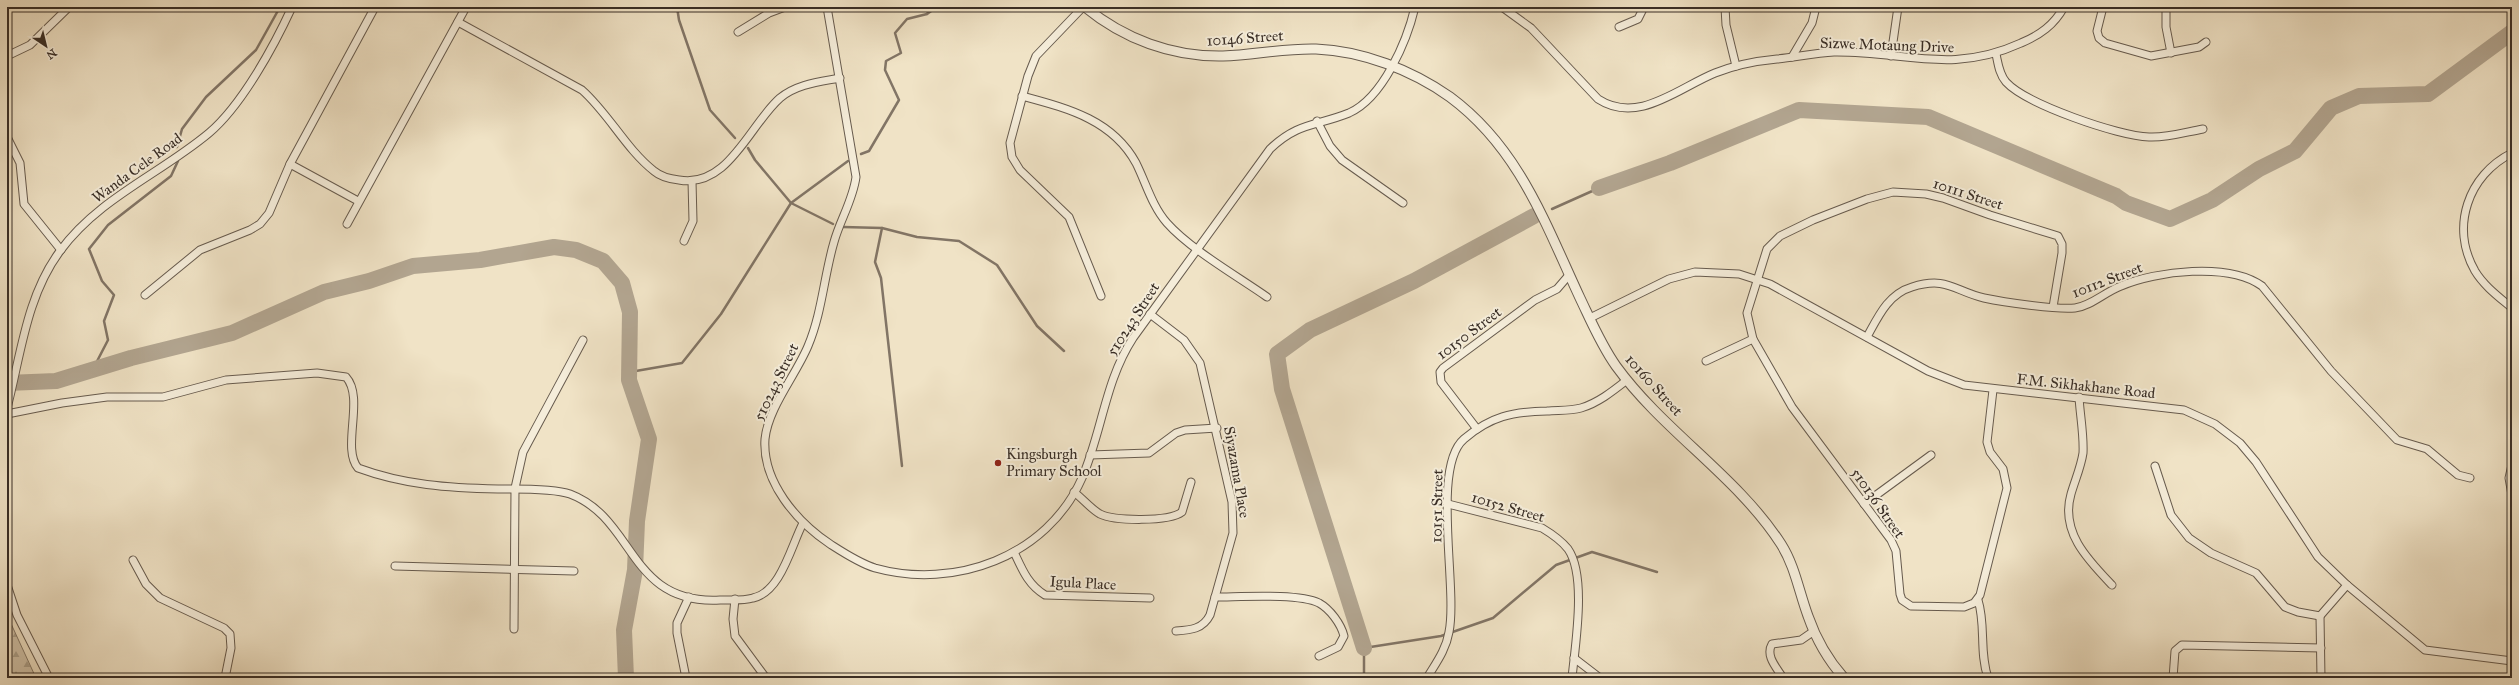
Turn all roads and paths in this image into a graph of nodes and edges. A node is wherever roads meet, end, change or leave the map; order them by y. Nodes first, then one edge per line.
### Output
1 (69, 7) edge
2 (292, 7) edge
3 (375, 7) edge
4 (466, 7) edge
5 (785, 7) edge
6 (827, 7) edge
7 (1084, 7) edge
8 (1415, 7) edge
9 (1502, 7) edge
10 (1644, 7) edge
11 (1725, 7) edge
12 (1816, 7) edge
13 (1898, 7) edge
14 (2064, 7) edge
15 (2103, 7) edge
16 (2166, 7) edge
17 (458, 22) junction
18 (1619, 27) dead end
19 (738, 32) dead end
20 (2206, 42) dead end
21 (2171, 53) junction
22 (1996, 54) junction
23 (7, 56) edge
24 (1891, 56) junction
25 (1792, 58) junction
26 (1392, 65) junction
27 (1736, 66) junction
28 (840, 78) junction
29 (1022, 96) junction
30 (1317, 122) junction
31 (2203, 129) dead end
32 (7, 137) edge
33 (2512, 153) edge
34 (290, 164) junction
35 (692, 181) junction
36 (358, 201) junction
37 (1404, 203) dead end
38 (347, 224) dead end
39 (684, 242) dead end
40 (1198, 248) junction
41 (61, 250) junction
42 (1569, 275) junction
43 (1756, 278) junction
44 (145, 295) dead end
45 (1101, 296) dead end
46 (1267, 297) dead end
47 (2053, 307) junction
48 (2512, 308) edge
49 (1150, 314) junction
50 (1590, 318) junction
51 (1867, 337) junction
52 (1753, 339) junction
53 (583, 340) dead end
54 (1706, 361) dead end
55 (1627, 380) junction
56 (1993, 390) junction
57 (2079, 398) junction
58 (7, 408) edge
59 (7, 414) edge
60 (1217, 428) junction
61 (1477, 429) junction
62 (1090, 455) junction
63 (1931, 455) dead end
64 (2512, 465) edge
65 (2155, 466) dead end
66 (2470, 478) dead end
67 (1191, 482) dead end
68 (515, 488) junction
69 (1074, 492) junction
70 (2512, 495) edge
71 (1448, 504) junction
72 (1864, 504) junction
73 (803, 523) junction
74 (1014, 552) junction
75 (133, 560) dead end
76 (395, 566) dead end
77 (515, 569) junction
78 (574, 571) dead end
79 (7, 585) edge
80 (2112, 585) dead end
81 (2348, 585) junction
82 (689, 597) junction
83 (1215, 597) junction
84 (1150, 598) dead end
85 (735, 599) junction
86 (1978, 600) junction
87 (2320, 616) junction
88 (514, 629) dead end
89 (1176, 631) dead end
90 (1814, 631) junction
91 (2321, 648) junction
92 (1319, 656) dead end
93 (1574, 658) junction
94 (2512, 661) edge
95 (49, 678) edge
96 (225, 678) edge
97 (686, 678) edge
98 (766, 678) edge
99 (1427, 678) edge
100 (1572, 678) edge
101 (1600, 678) edge
102 (1783, 678) edge
103 (1844, 678) edge
104 (1988, 678) edge
105 (2173, 678) edge
106 (2321, 678) edge

1 - 23 street
2 - 41 street, Wanda Cele Road
3 - 34 street
4 - 17 street
5 - 19 street
6 - 28 street, 510243 Street
7 - 26 street, 10146 Street
7 - 29 street
8 - 26 street, 510243 Street
9 - 27 street, Sizwe Motaung Drive
10 - 18 street
11 - 27 street
12 - 25 street
13 - 24 street
14 - 22 street, Sizwe Motaung Drive
15 - 21 street
16 - 21 street
17 - 35 street
17 - 36 street
20 - 21 street
22 - 24 street, Sizwe Motaung Drive
22 - 31 street
24 - 25 street, Sizwe Motaung Drive
25 - 27 street, Sizwe Motaung Drive
26 - 30 street, 510243 Street
26 - 42 street, 10160 Street
28 - 35 street
28 - 73 street, 510243 Street
29 - 40 street
29 - 45 street
30 - 37 street
30 - 40 street, 510243 Street
32 - 41 street
33 - 48 street
34 - 36 street
34 - 44 street
35 - 39 street
36 - 38 street
40 - 46 street
40 - 49 street, 510243 Street
41 - 58 street, Wanda Cele Road
42 - 50 street, 10160 Street
42 - 61 street, 10150 Street
43 - 47 street, 10111 Street
43 - 50 street, F.M. Sikhakhane Road
43 - 51 street, F.M. Sikhakhane Road
43 - 52 street, 510136 Street
47 - 51 street, 10112 Street
47 - 66 street, 10112 Street
49 - 60 street, Siyazama Place
49 - 62 street, 510243 Street
50 - 55 street, 10160 Street
51 - 56 street, F.M. Sikhakhane Road
52 - 54 street
52 - 72 street, 510136 Street
53 - 68 street
55 - 61 street, 10151 Street
55 - 90 street, 10160 Street
56 - 57 street, F.M. Sikhakhane Road
56 - 86 street
57 - 80 street
57 - 81 street, F.M. Sikhakhane Road
59 - 68 street
60 - 62 street
60 - 83 street, Siyazama Place
61 - 71 street, 10151 Street
62 - 69 street, 510243 Street
63 - 72 street
64 - 70 street
65 - 87 street
67 - 69 street
68 - 77 street
68 - 82 street
69 - 74 street, 510243 Street
71 - 93 street, 10152 Street
71 - 99 street, 10151 Street
72 - 86 street, 510136 Street
73 - 74 street, 510243 Street
73 - 85 street
74 - 84 street, Igula Place
75 - 96 street
76 - 77 street
77 - 78 street
77 - 88 street
79 - 95 street
81 - 87 street
81 - 94 street, F.M. Sikhakhane Road
82 - 85 street
82 - 97 street
83 - 89 street, Siyazama Place
83 - 92 street
85 - 98 street
86 - 104 street
87 - 91 street
90 - 102 street
90 - 103 street, 10160 Street
91 - 105 street
91 - 106 street
93 - 100 street, 10152 Street
93 - 101 street

